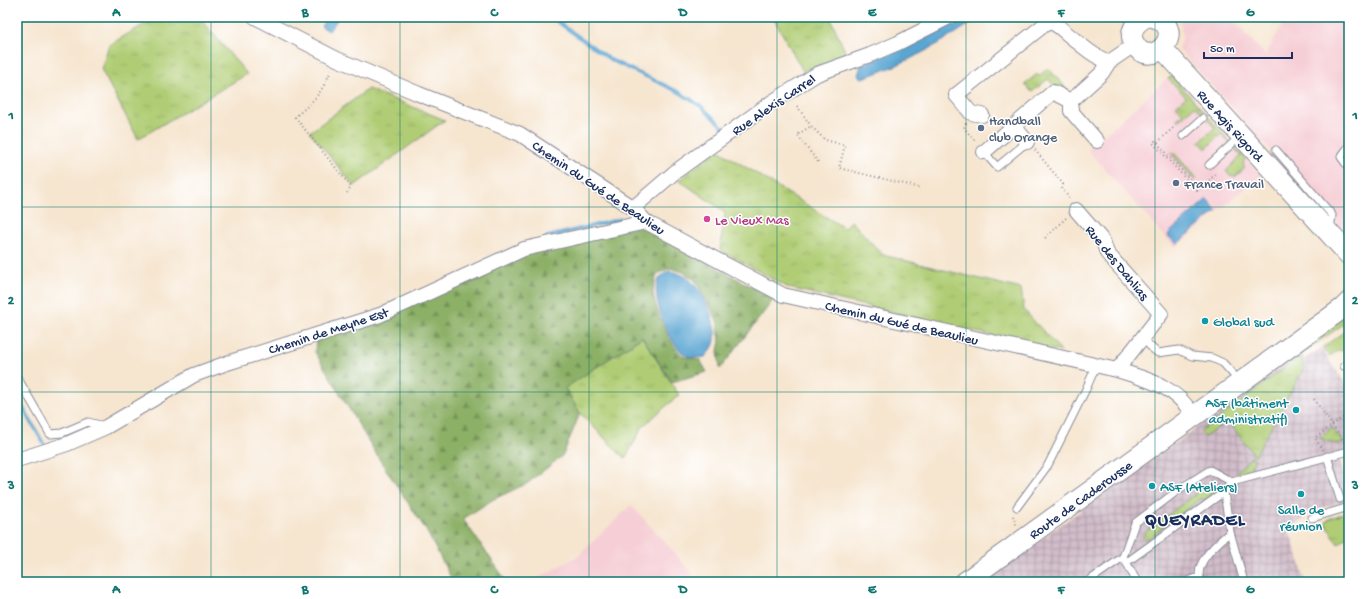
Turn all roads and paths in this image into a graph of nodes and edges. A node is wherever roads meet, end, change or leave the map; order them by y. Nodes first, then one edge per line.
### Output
1 (255, 17) edge
2 (950, 17) edge
3 (1150, 19) edge
4 (1134, 45) junction
5 (1162, 49) junction
6 (337, 59) junction
7 (1109, 62) junction
8 (1071, 101) junction
9 (797, 106) dead end
10 (977, 114) joint
11 (1203, 118) dead end
12 (811, 126) junction
13 (1014, 126) junction
14 (1173, 128) dead end
15 (1183, 136) dead end
16 (1097, 141) dead end
17 (1027, 142) junction
18 (1235, 142) dead end
19 (1349, 146) edge
20 (1276, 150) dead end
21 (984, 152) junction
22 (818, 162) dead end
23 (1209, 165) dead end
24 (1349, 168) edge
25 (1216, 174) dead end
26 (921, 188) dead end
27 (348, 193) dead end
28 (633, 208) junction
29 (1076, 210) junction
30 (646, 222) junction
31 (1330, 234) junction
32 (1045, 238) dead end
33 (1349, 255) edge
34 (1347, 306) edge
35 (1142, 338) junction
36 (1096, 366) junction
37 (1117, 370) junction
38 (17, 378) edge
39 (1241, 383) junction
40 (1314, 399) dead end
41 (1346, 415) dead end
42 (1194, 416) junction
43 (1332, 425) junction
44 (106, 427) junction
45 (1348, 448) edge
46 (1327, 456) junction
47 (17, 460) edge
48 (1232, 482) junction
49 (1224, 492) junction
50 (1340, 499) dead end
51 (1017, 507) joint
52 (1349, 507) edge
53 (1312, 518) dead end
54 (1018, 531) dead end
55 (1230, 532) junction
56 (1125, 559) junction
57 (1200, 579) edge
58 (973, 580) edge
59 (1087, 582) edge
60 (1139, 582) edge
61 (1186, 582) edge
62 (1244, 582) edge

1 - 6 street, Chemin du Gué de Beaulieu
2 - 28 street, Rue Alexis Carrel
3 - 4 main road
3 - 5 main road
4 - 5 main road
4 - 7 street
5 - 31 main road, Rue Agis Rigord
6 - 27 path
6 - 28 street, Chemin du Gué de Beaulieu
7 - 8 street
7 - 10 street
8 - 13 street
8 - 16 street
9 - 12 path
10 - 21 path
11 - 15 lane
12 - 22 path
12 - 26 path
13 - 17 street
13 - 21 street
14 - 25 path
17 - 21 lane
17 - 29 path
18 - 23 lane
19 - 24 lane
20 - 31 lane
28 - 30 street, Chemin du Gué de Beaulieu
29 - 32 path
29 - 35 street, Rue des Dahlias
30 - 36 street, Chemin du Gué de Beaulieu
30 - 44 street, Chemin de Meyne Est
31 - 33 main road, Rue Agis Rigord
34 - 39 main road, Route de Caderousse
35 - 37 street, Rue des Dahlias
35 - 39 lane
36 - 37 street, Chemin du Gué de Beaulieu
36 - 51 lane
37 - 42 street, Chemin du Gué de Beaulieu
38 - 44 lane
39 - 42 main road, Route de Caderousse
40 - 43 path
41 - 43 path
42 - 58 main road, Route de Caderousse
43 - 45 path
43 - 46 path
44 - 47 street, Chemin de Meyne Est
45 - 46 lane
46 - 48 lane
46 - 50 lane
48 - 49 lane
48 - 56 lane
49 - 55 lane
49 - 56 lane
51 - 54 path
52 - 53 lane
55 - 57 lane
55 - 62 lane
56 - 59 lane
56 - 60 lane
57 - 61 lane

